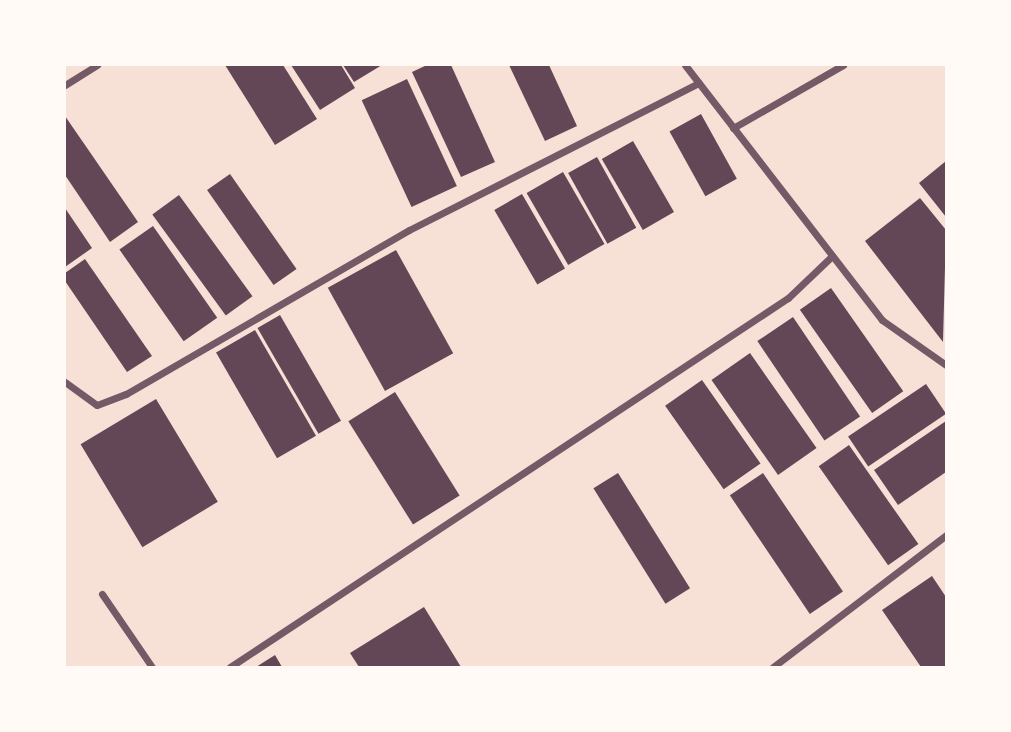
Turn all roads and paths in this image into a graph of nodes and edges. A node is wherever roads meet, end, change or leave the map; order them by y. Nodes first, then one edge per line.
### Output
1 (97, 65) edge
2 (685, 65) edge
3 (843, 65) edge
4 (699, 83) junction
5 (65, 85) edge
6 (733, 128) junction
7 (832, 256) junction
8 (945, 359) edge
9 (65, 382) edge
10 (946, 535) edge
11 (102, 594) dead end
12 (152, 667) edge
13 (230, 667) edge
14 (772, 667) edge

1 - 5 street
2 - 4 street
3 - 6 street
4 - 6 street
4 - 9 street
6 - 7 street
7 - 8 street
7 - 13 street
10 - 14 street
11 - 12 street

